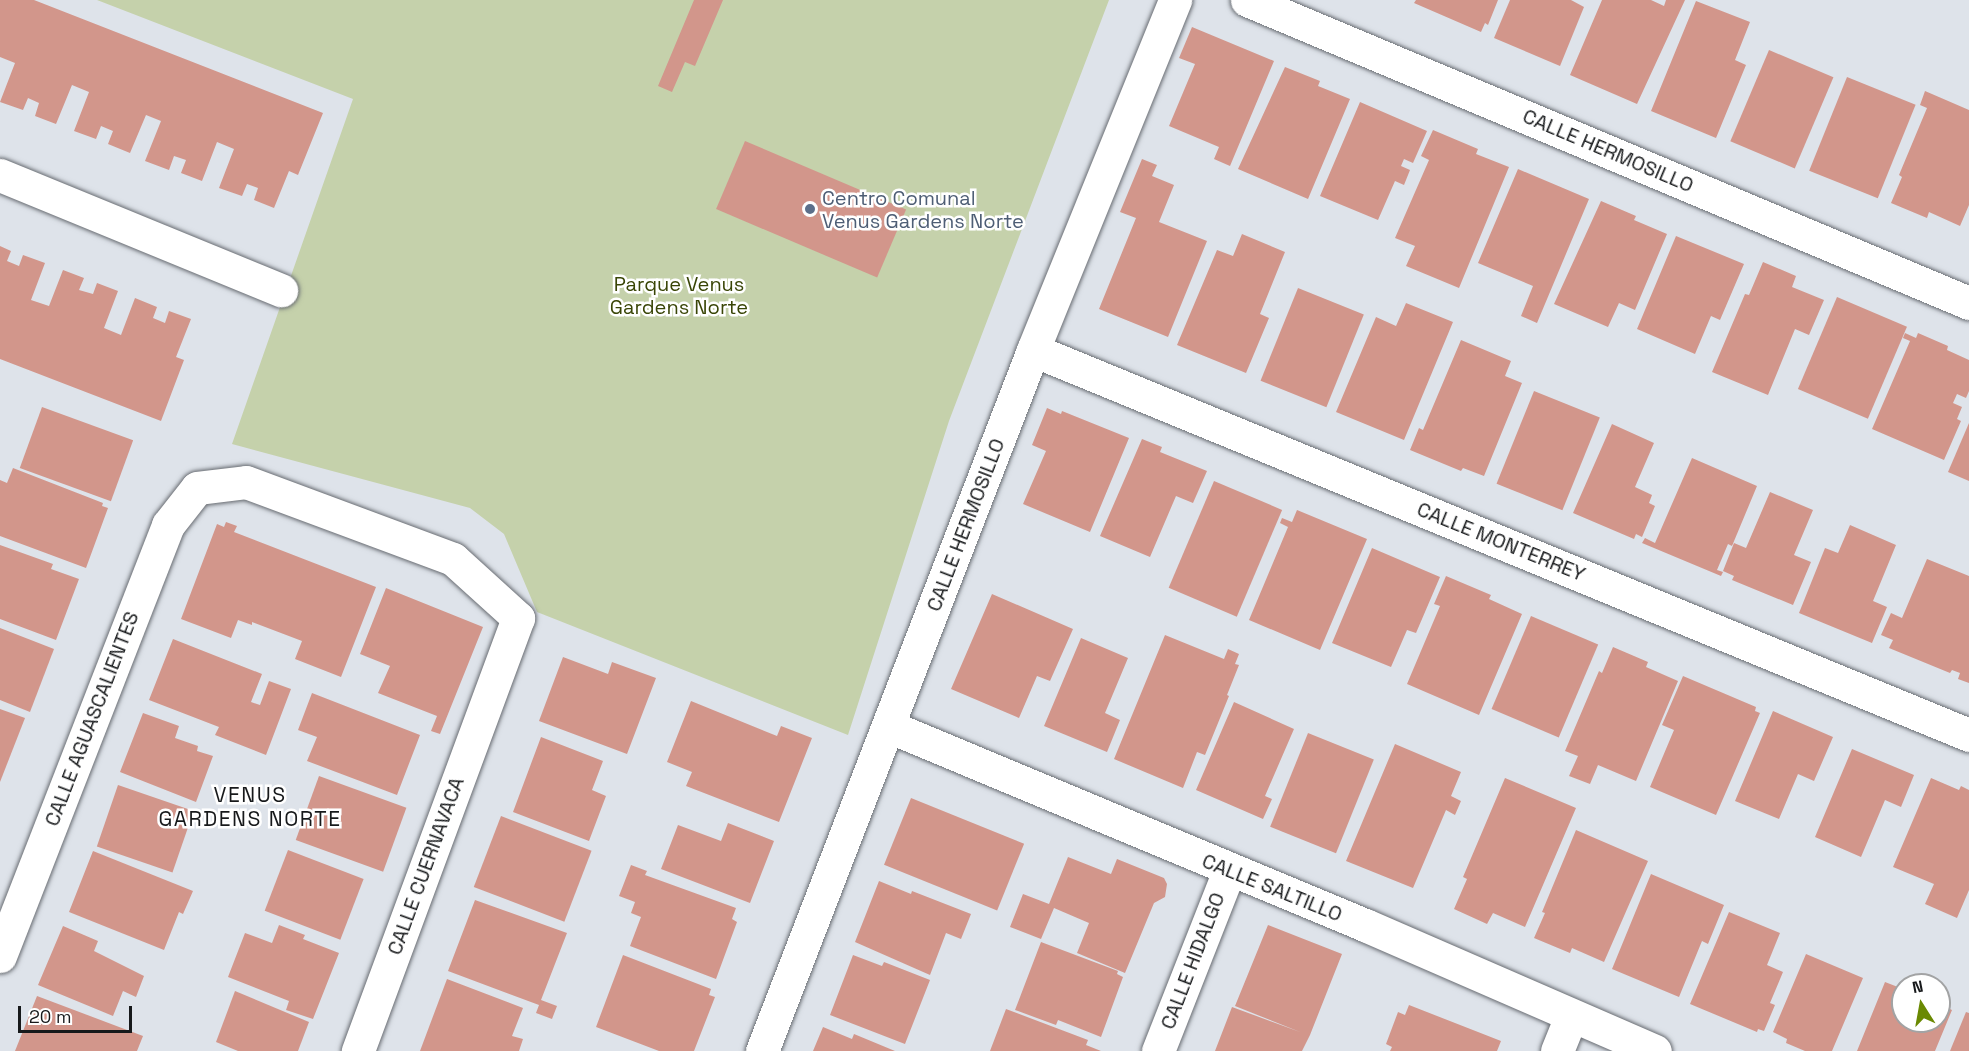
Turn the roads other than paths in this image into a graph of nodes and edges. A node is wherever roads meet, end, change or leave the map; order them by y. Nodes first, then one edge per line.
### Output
1 (1175, 0) edge
2 (1247, 0) edge
3 (0, 175) edge
4 (281, 290) dead end
5 (1969, 303) edge
6 (1033, 350) junction
7 (197, 488) joint
8 (888, 726) junction
9 (1969, 735) edge
10 (1229, 870) junction
11 (0, 956) edge
12 (1571, 1016) junction
13 (358, 1051) edge
14 (762, 1051) edge
15 (1158, 1051) edge
16 (1557, 1051) edge
17 (1655, 1051) edge

1 - 6 street, CALLE HERMOSILLO
2 - 5 street, CALLE HERMOSILLO
3 - 4 street
6 - 8 street, CALLE HERMOSILLO
6 - 9 street, CALLE MONTERREY
7 - 11 street, CALLE AGUASCALIENTES
7 - 13 street, CALLE CUERNAVACA
8 - 10 street, CALLE SALTILLO
8 - 14 street, CALLE HERMOSILLO
10 - 12 street, CALLE SALTILLO
10 - 15 street, CALLE HIDALGO
12 - 16 street
12 - 17 street, CALLE SALTILLO

